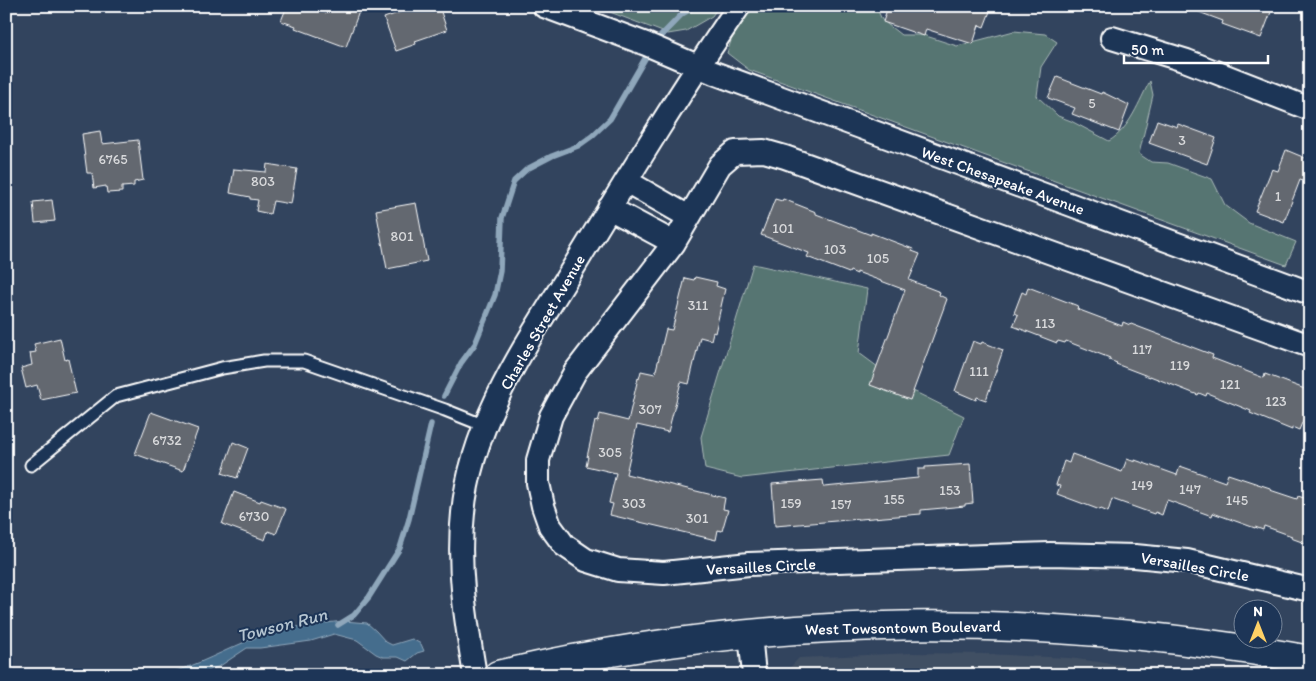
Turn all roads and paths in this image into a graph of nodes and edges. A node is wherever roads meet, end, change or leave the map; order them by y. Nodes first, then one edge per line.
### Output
1 (544, 6) edge
2 (739, 6) edge
3 (1112, 38) dead end
4 (697, 66) junction
5 (1310, 109) edge
6 (626, 181) junction
7 (609, 208) junction
8 (689, 217) junction
9 (674, 244) junction
10 (1310, 293) edge
11 (1310, 346) edge
12 (485, 426) junction
13 (31, 465) dead end
14 (1310, 590) edge
15 (750, 633) junction
16 (1310, 660) edge
17 (475, 675) edge
18 (498, 675) edge
19 (754, 675) edge

1 - 4 street, West Chesapeake Avenue
2 - 4 street, Charles Street Avenue
3 - 5 street
4 - 6 street, Charles Street Avenue
4 - 10 street, West Chesapeake Avenue
6 - 7 street, Charles Street Avenue
6 - 8 street
7 - 9 street
7 - 12 street, Charles Street Avenue
8 - 9 street, Versailles Circle
8 - 11 street, Versailles Circle
9 - 14 street, Versailles Circle
12 - 13 lane
12 - 17 street, Charles Street Avenue
15 - 16 main road, West Towsontown Boulevard
15 - 18 main road, West Towsontown Boulevard
15 - 19 street

